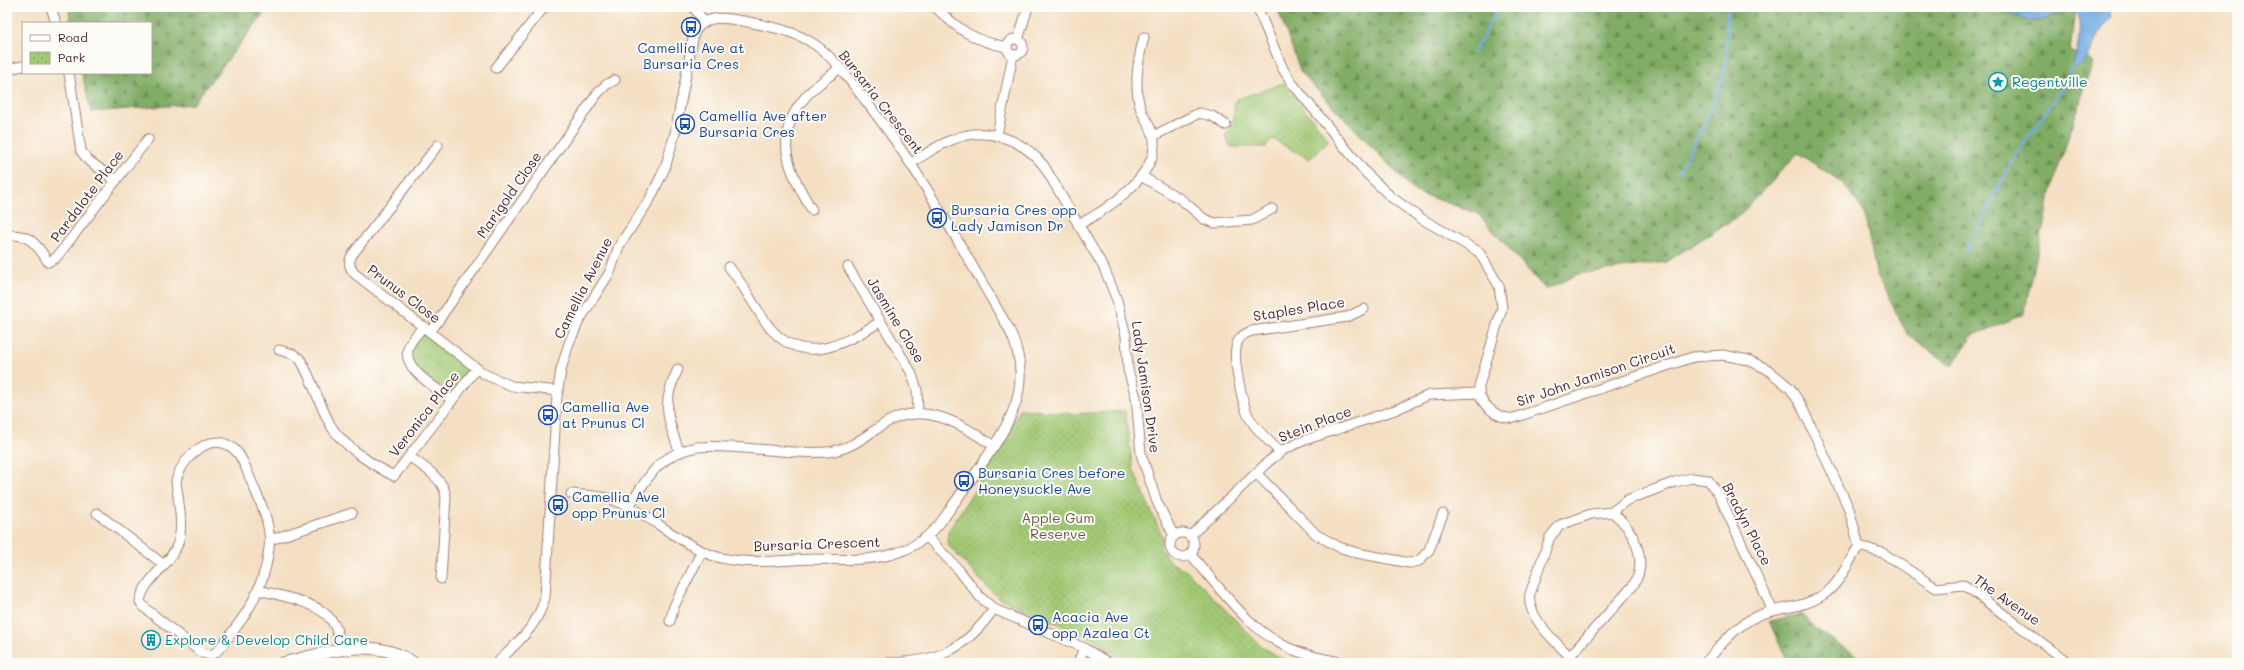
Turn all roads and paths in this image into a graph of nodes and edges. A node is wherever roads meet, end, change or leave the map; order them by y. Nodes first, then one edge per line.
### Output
1 (51, 7) edge
2 (544, 7) edge
3 (693, 7) edge
4 (935, 7) edge
5 (1028, 7) edge
6 (1257, 7) edge
7 (56, 22) edge
8 (705, 22) junction
9 (1144, 37) dead end
10 (1018, 40) junction
11 (1007, 47) junction
12 (1013, 55) junction
13 (22, 66) edge
14 (496, 68) dead end
15 (840, 68) junction
16 (7, 69) edge
17 (69, 74) edge
18 (615, 80) dead end
19 (1226, 125) dead end
20 (997, 135) junction
21 (1153, 136) junction
22 (148, 138) dead end
23 (438, 145) dead end
24 (911, 163) junction
25 (1141, 176) junction
26 (116, 181) junction
27 (1272, 209) dead end
28 (812, 210) dead end
29 (1078, 225) junction
30 (7, 236) edge
31 (729, 267) dead end
32 (848, 268) dead end
33 (1364, 309) dead end
34 (880, 322) junction
35 (427, 328) junction
36 (279, 350) dead end
37 (477, 368) junction
38 (678, 369) dead end
39 (558, 391) junction
40 (1478, 393) junction
41 (452, 400) junction
42 (918, 413) junction
43 (994, 446) junction
44 (679, 451) junction
45 (1280, 452) junction
46 (408, 456) junction
47 (1256, 473) junction
48 (571, 494) dead end
49 (629, 506) junction
50 (1612, 512) junction
51 (352, 513) dead end
52 (97, 514) dead end
53 (1443, 514) dead end
54 (1174, 536) junction
55 (1190, 536) junction
56 (927, 537) junction
57 (270, 540) junction
58 (1859, 546) junction
59 (702, 551) junction
60 (1190, 554) junction
61 (164, 565) junction
62 (441, 579) dead end
63 (259, 590) junction
64 (994, 609) junction
65 (1773, 611) junction
66 (670, 621) dead end
67 (1084, 648) junction
68 (341, 650) junction
69 (1573, 660) edge
70 (282, 663) edge
71 (414, 663) edge
72 (497, 663) edge
73 (887, 663) edge
74 (1078, 663) edge
75 (1109, 663) edge
76 (1345, 663) edge
77 (1705, 663) edge
78 (2069, 663) edge

1 - 7 street
2 - 14 street
3 - 8 street
4 - 11 street
5 - 10 street
6 - 40 street
8 - 15 street, Bursaria Crescent
8 - 39 street, Camellia Avenue
9 - 21 street
10 - 11 street
10 - 12 street
11 - 12 street
12 - 20 street
13 - 16 street
15 - 24 street, Bursaria Crescent
15 - 28 street
17 - 26 street
18 - 35 street, Marigold Close
19 - 21 street
20 - 24 street, Lady Jamison Drive
20 - 29 street, Lady Jamison Drive
21 - 25 street
22 - 26 street, Pardalote Place
23 - 35 street, Prunus Close
24 - 43 street, Bursaria Crescent
25 - 27 street
25 - 29 street
26 - 30 street, Pardalote Place
29 - 54 street, Lady Jamison Drive
31 - 34 street
32 - 34 street, Jasmine Close
33 - 45 street, Staples Place
34 - 42 street, Jasmine Close
35 - 37 street, Prunus Close
35 - 41 street, Marigold Close
36 - 46 street, Veronica Place
37 - 39 street, Prunus Close
37 - 41 street, Veronica Place
38 - 44 street
39 - 72 street, Camellia Avenue
40 - 45 street, Stein Place
40 - 58 street, Sir John Jamison Circuit
41 - 46 street, Veronica Place
42 - 43 street
42 - 44 street
43 - 56 street, Bursaria Crescent
44 - 49 street
45 - 47 street, Stein Place
46 - 62 street
47 - 53 street
47 - 55 street, Stein Place
48 - 49 street, Bursaria Crescent
49 - 59 street, Bursaria Crescent
50 - 65 street, Bradyn Place
50 - 69 street
50 - 69 street
51 - 57 street
52 - 61 street
54 - 55 street
54 - 60 street
55 - 60 street
56 - 59 street, Bursaria Crescent
56 - 64 street
57 - 61 street
57 - 63 street
58 - 65 street
58 - 78 street, The Avenue
59 - 66 street
60 - 76 street
61 - 63 street
63 - 68 street
64 - 67 street
64 - 73 street
65 - 77 street
67 - 74 street
67 - 75 street
68 - 70 main road
68 - 71 main road

